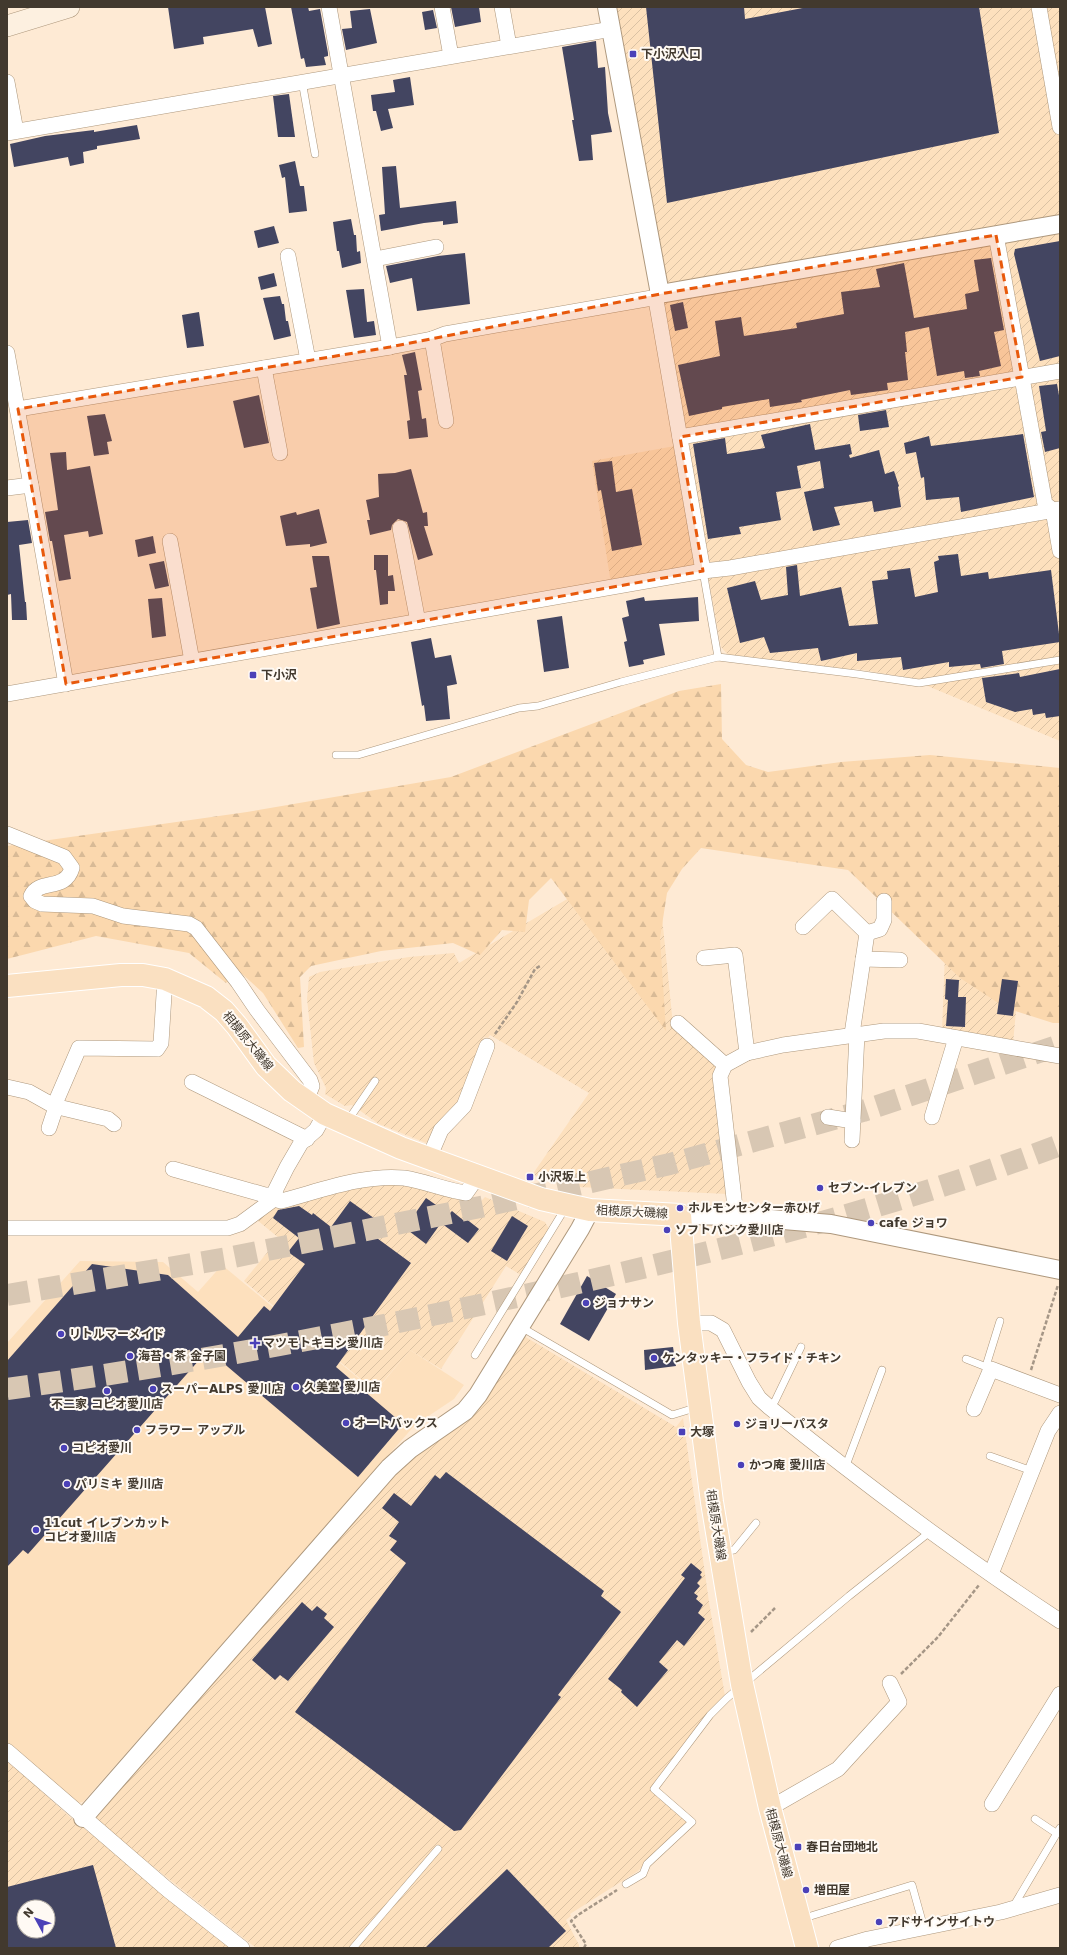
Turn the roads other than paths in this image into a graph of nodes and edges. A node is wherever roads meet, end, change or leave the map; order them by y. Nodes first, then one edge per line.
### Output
1 (69, 7) edge
2 (329, 7) edge
3 (442, 7) edge
4 (502, 7) edge
5 (606, 7) edge
6 (1039, 7) edge
7 (7, 26) edge
8 (612, 31) junction
9 (508, 46) junction
10 (452, 56) junction
11 (342, 74) junction
12 (302, 81) junction
13 (7, 82) edge
14 (1060, 127) edge
15 (12, 132) edge
16 (315, 154) dead end
17 (1060, 224) edge
18 (996, 235) junction
19 (436, 247) dead end
20 (288, 256) dead end
21 (374, 259) junction
22 (660, 294) junction
23 (432, 339) junction
24 (390, 347) junction
25 (7, 353) edge
26 (308, 360) junction
27 (264, 368) junction
28 (1060, 370) edge
29 (1022, 377) junction
30 (18, 409) junction
31 (446, 421) dead end
32 (680, 437) junction
33 (280, 453) dead end
34 (31, 485) junction
35 (7, 488) edge
36 (1057, 509) edge
37 (398, 538) dead end
38 (170, 541) dead end
39 (1060, 550) edge
40 (703, 571) junction
41 (418, 622) junction
42 (718, 657) junction
43 (1060, 660) edge
44 (192, 661) junction
45 (66, 684) junction
46 (7, 694) edge
47 (336, 755) dead end
48 (7, 834) edge
49 (884, 901) dead end
50 (803, 927) dead end
51 (867, 933) junction
52 (704, 958) dead end
53 (863, 959) junction
54 (900, 960) dead end
55 (165, 979) junction
56 (7, 986) edge
57 (678, 1023) dead end
58 (854, 1034) junction
59 (956, 1038) junction
60 (487, 1046) road end
61 (747, 1053) junction
62 (1060, 1056) edge
63 (725, 1065) junction
64 (192, 1082) dead end
65 (375, 1082) dead end
66 (7, 1087) edge
67 (306, 1101) junction
68 (54, 1106) junction
69 (325, 1114) junction
70 (828, 1117) dead end
71 (932, 1117) dead end
72 (854, 1121) junction
73 (114, 1124) dead end
74 (348, 1124) junction
75 (50, 1128) dead end
76 (307, 1139) junction
77 (852, 1140) dead end
78 (429, 1158) junction
79 (173, 1169) dead end
80 (478, 1176) junction
81 (275, 1197) junction
82 (567, 1205) junction
83 (590, 1210) junction
84 (680, 1215) junction
85 (736, 1216) junction
86 (7, 1228) edge
87 (1060, 1270) edge
88 (1000, 1321) dead end
89 (689, 1323) junction
90 (521, 1327) junction
91 (801, 1347) dead end
92 (475, 1355) dead end
93 (966, 1359) dead end
94 (989, 1367) junction
95 (882, 1370) dead end
96 (1060, 1395) edge
97 (700, 1406) junction
98 (769, 1407) junction
99 (974, 1409) dead end
100 (1060, 1413) edge
101 (990, 1456) dead end
102 (845, 1468) junction
103 (1032, 1472) junction
104 (756, 1522) dead end
105 (932, 1531) junction
106 (720, 1552) junction
107 (991, 1574) junction
108 (1060, 1621) edge
109 (890, 1683) road end
110 (742, 1684) junction
111 (1060, 1694) edge
112 (7, 1751) edge
113 (992, 1804) dead end
114 (770, 1808) junction
115 (83, 1818) junction
116 (1035, 1819) dead end
117 (1058, 1830) edge
118 (438, 1849) dead end
119 (626, 1884) road end
120 (1060, 1894) edge
121 (1011, 1909) junction
122 (799, 1919) junction
123 (924, 1929) junction
124 (242, 1948) edge
125 (353, 1948) edge
126 (807, 1948) edge
127 (837, 1948) edge

1 - 7 main road
2 - 11 street
3 - 10 street
4 - 9 street
5 - 8 street
6 - 14 street
8 - 9 street
8 - 22 street
9 - 10 street
10 - 11 street
11 - 12 street
11 - 21 street
12 - 15 street
12 - 16 lane
13 - 15 street
17 - 18 street
18 - 22 street
18 - 29 street
19 - 21 street
20 - 26 street
21 - 24 street
22 - 23 street
22 - 32 street
23 - 24 street
23 - 31 street
24 - 26 street
25 - 30 street
26 - 27 street
27 - 30 street
27 - 33 street
28 - 29 street
29 - 32 street
29 - 36 street
30 - 34 street
32 - 40 street
34 - 35 street
34 - 45 street
36 - 39 street
36 - 40 street
37 - 41 street
38 - 44 street
40 - 41 street
40 - 42 lane
41 - 44 street
42 - 43 lane
42 - 47 lane
44 - 45 street
45 - 46 street
48 - 67 street
49 - 51 street
50 - 51 street
51 - 53 street
52 - 61 street
53 - 54 street
53 - 58 street
55 - 56 main road, 相模原大磯線
55 - 67 main road, 相模原大磯線
55 - 68 street
57 - 63 street
58 - 59 street
58 - 61 street
58 - 72 street
59 - 62 street
59 - 71 street
60 - 78 street
61 - 63 street
63 - 85 street
64 - 76 street
65 - 74 lane
66 - 68 street
67 - 69 main road, 相模原大磯線
68 - 73 street
68 - 75 street
69 - 74 main road, 相模原大磯線
69 - 76 street
70 - 72 street
72 - 77 street
74 - 78 main road, 相模原大磯線
76 - 81 street
78 - 80 main road, 相模原大磯線
79 - 81 street
80 - 81 street
80 - 82 main road, 相模原大磯線
81 - 86 street
82 - 83 main road, 相模原大磯線
82 - 92 lane
83 - 84 main road, 相模原大磯線
83 - 90 street
84 - 85 street
84 - 89 main road, 相模原大磯線
85 - 87 street
88 - 94 lane
89 - 97 main road, 相模原大磯線
89 - 98 street
90 - 97 lane
90 - 115 street
91 - 98 lane
93 - 94 lane
94 - 96 street
94 - 99 street
95 - 102 lane
97 - 106 main road, 相模原大磯線
98 - 102 street
100 - 103 street
101 - 103 lane
102 - 105 street
103 - 107 street
104 - 106 lane
105 - 107 street
105 - 110 lane
106 - 110 main road, 相模原大磯線
107 - 108 street
109 - 114 street
110 - 114 main road, 相模原大磯線
110 - 119 lane
111 - 113 street
112 - 115 street
114 - 122 main road, 相模原大磯線
115 - 124 street
116 - 117 lane
117 - 121 lane
118 - 125 lane
120 - 121 street
121 - 123 street
122 - 123 lane
122 - 126 main road, 相模原大磯線
123 - 127 street

